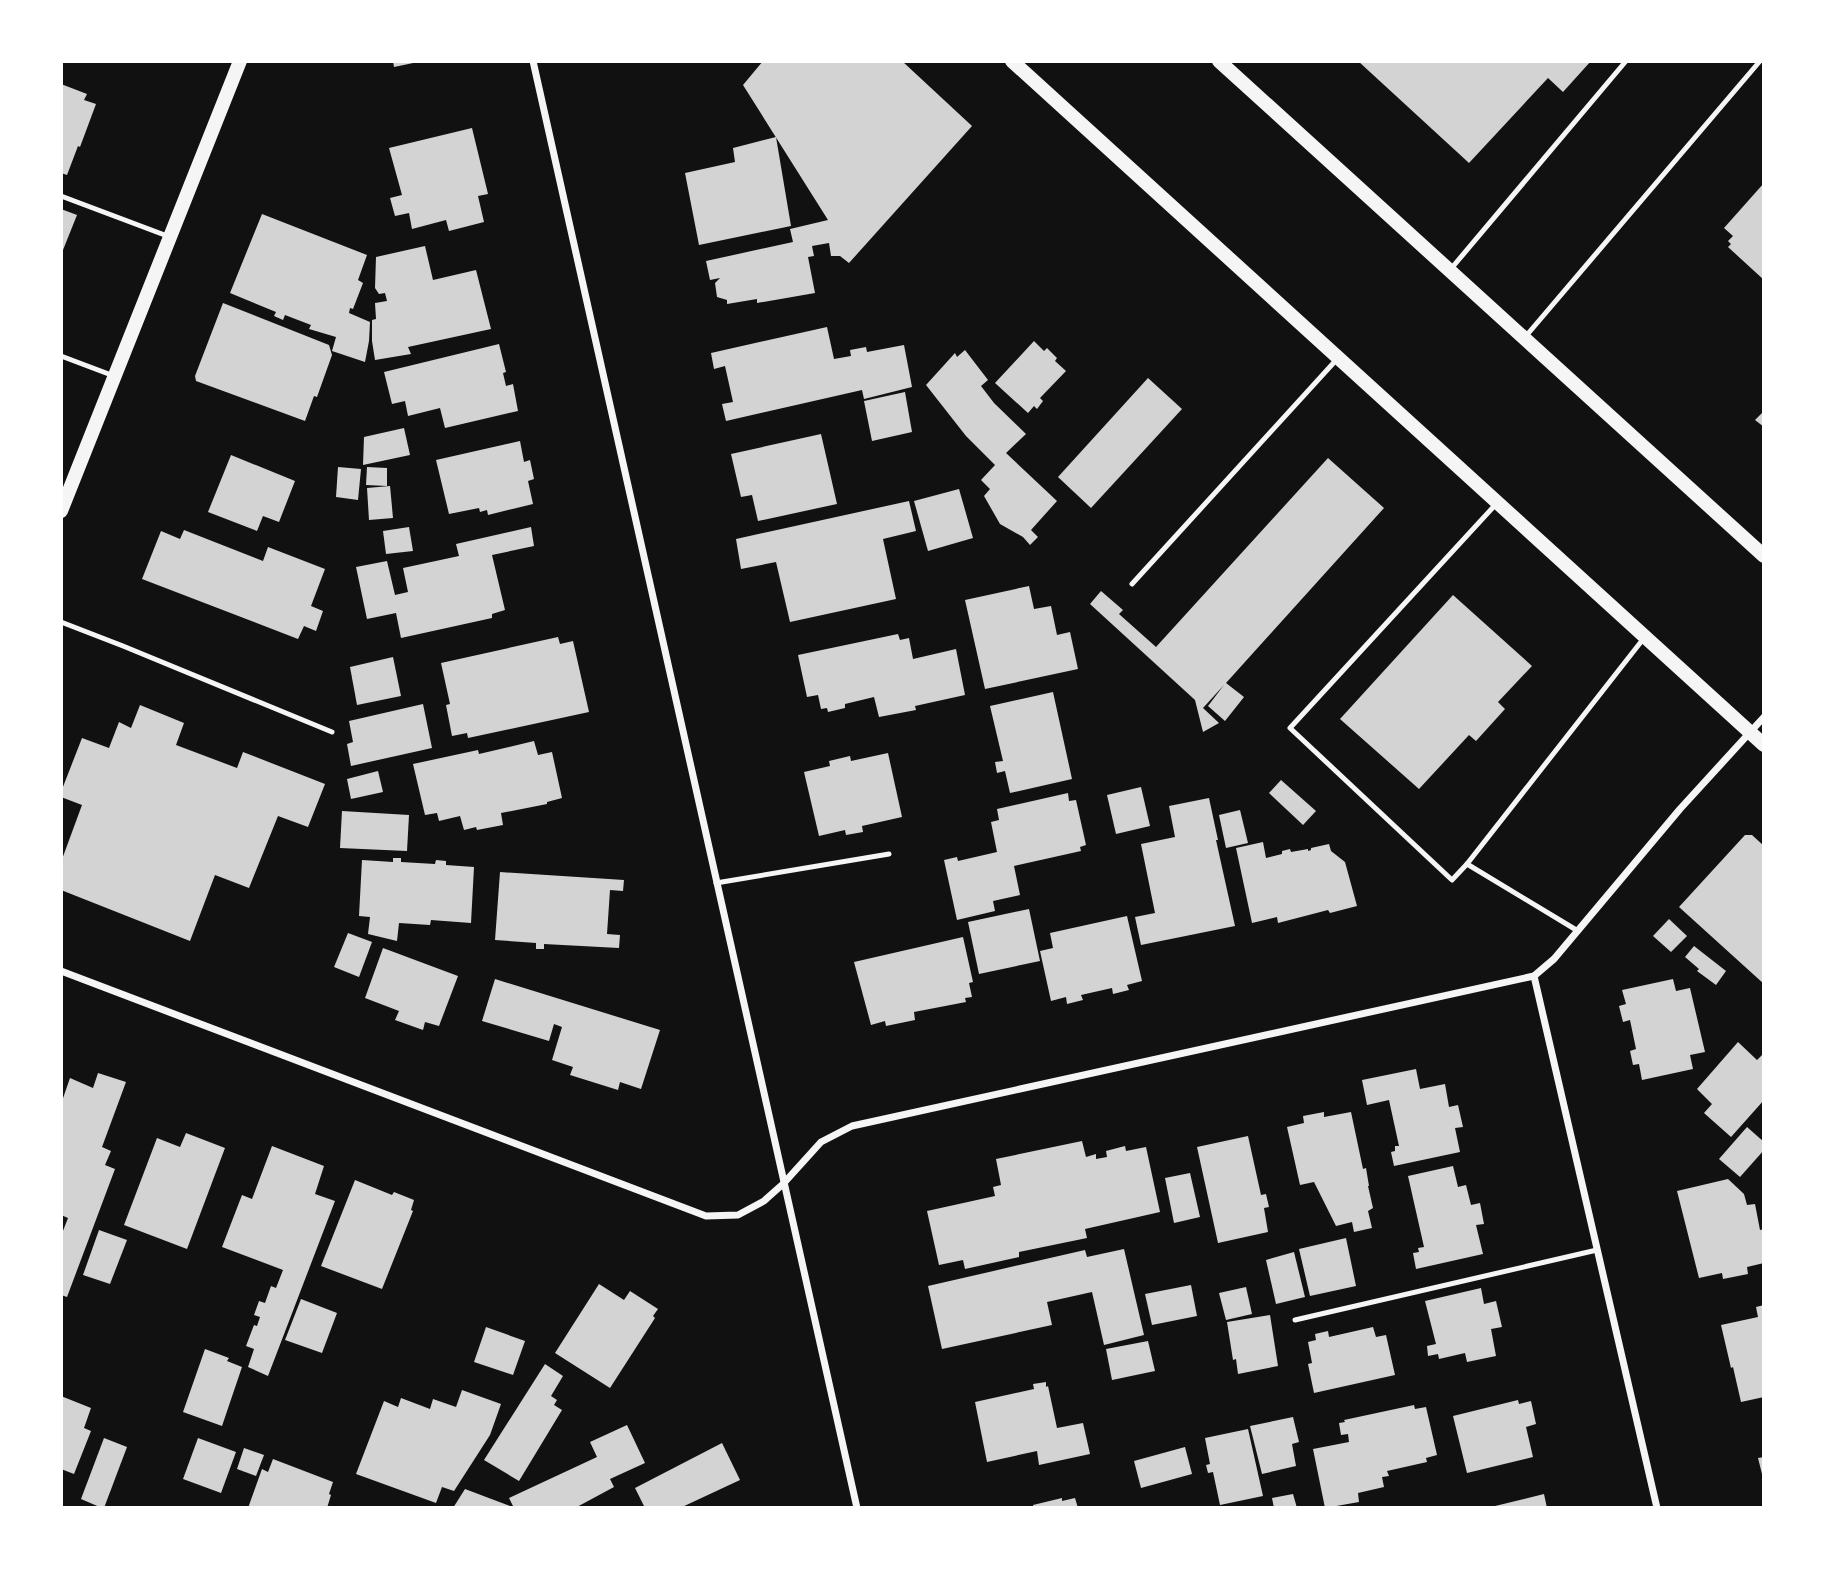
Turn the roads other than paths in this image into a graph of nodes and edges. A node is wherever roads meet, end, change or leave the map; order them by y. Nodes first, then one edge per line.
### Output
1 (533, 61) edge
2 (1012, 61) edge
3 (1219, 61) edge
4 (1626, 61) edge
5 (1760, 61) edge
6 (238, 62) edge
7 (61, 196) edge
8 (170, 237) junction
9 (1450, 270) junction
10 (1524, 338) junction
11 (61, 356) edge
12 (1338, 358) junction
13 (115, 376) junction
14 (1497, 503) junction
15 (61, 511) edge
16 (1764, 556) edge
17 (1132, 584) dead end
18 (61, 622) edge
19 (1644, 637) junction
20 (1764, 718) edge
21 (332, 732) dead end
22 (1750, 733) junction
23 (1764, 745) edge
24 (889, 854) dead end
25 (1467, 864) junction
26 (716, 883) junction
27 (1578, 931) junction
28 (61, 971) edge
29 (1534, 976) junction
30 (783, 1184) junction
31 (1597, 1250) junction
32 (1295, 1320) dead end
33 (857, 1508) edge
34 (1657, 1508) edge

1 - 26 street
2 - 12 main road
3 - 9 main road
4 - 9 lane
5 - 10 lane
6 - 8 main road
7 - 8 lane
8 - 13 main road
9 - 10 main road
10 - 16 main road
11 - 13 lane
12 - 14 main road
12 - 17 lane
13 - 15 main road
14 - 19 main road
14 - 25 lane
18 - 21 lane
19 - 22 main road
19 - 25 lane
20 - 22 street
22 - 23 main road
22 - 27 street
24 - 26 lane
25 - 27 lane
26 - 30 street
27 - 29 street
28 - 30 street
29 - 30 street
29 - 31 street
30 - 33 street
31 - 32 lane
31 - 34 street

